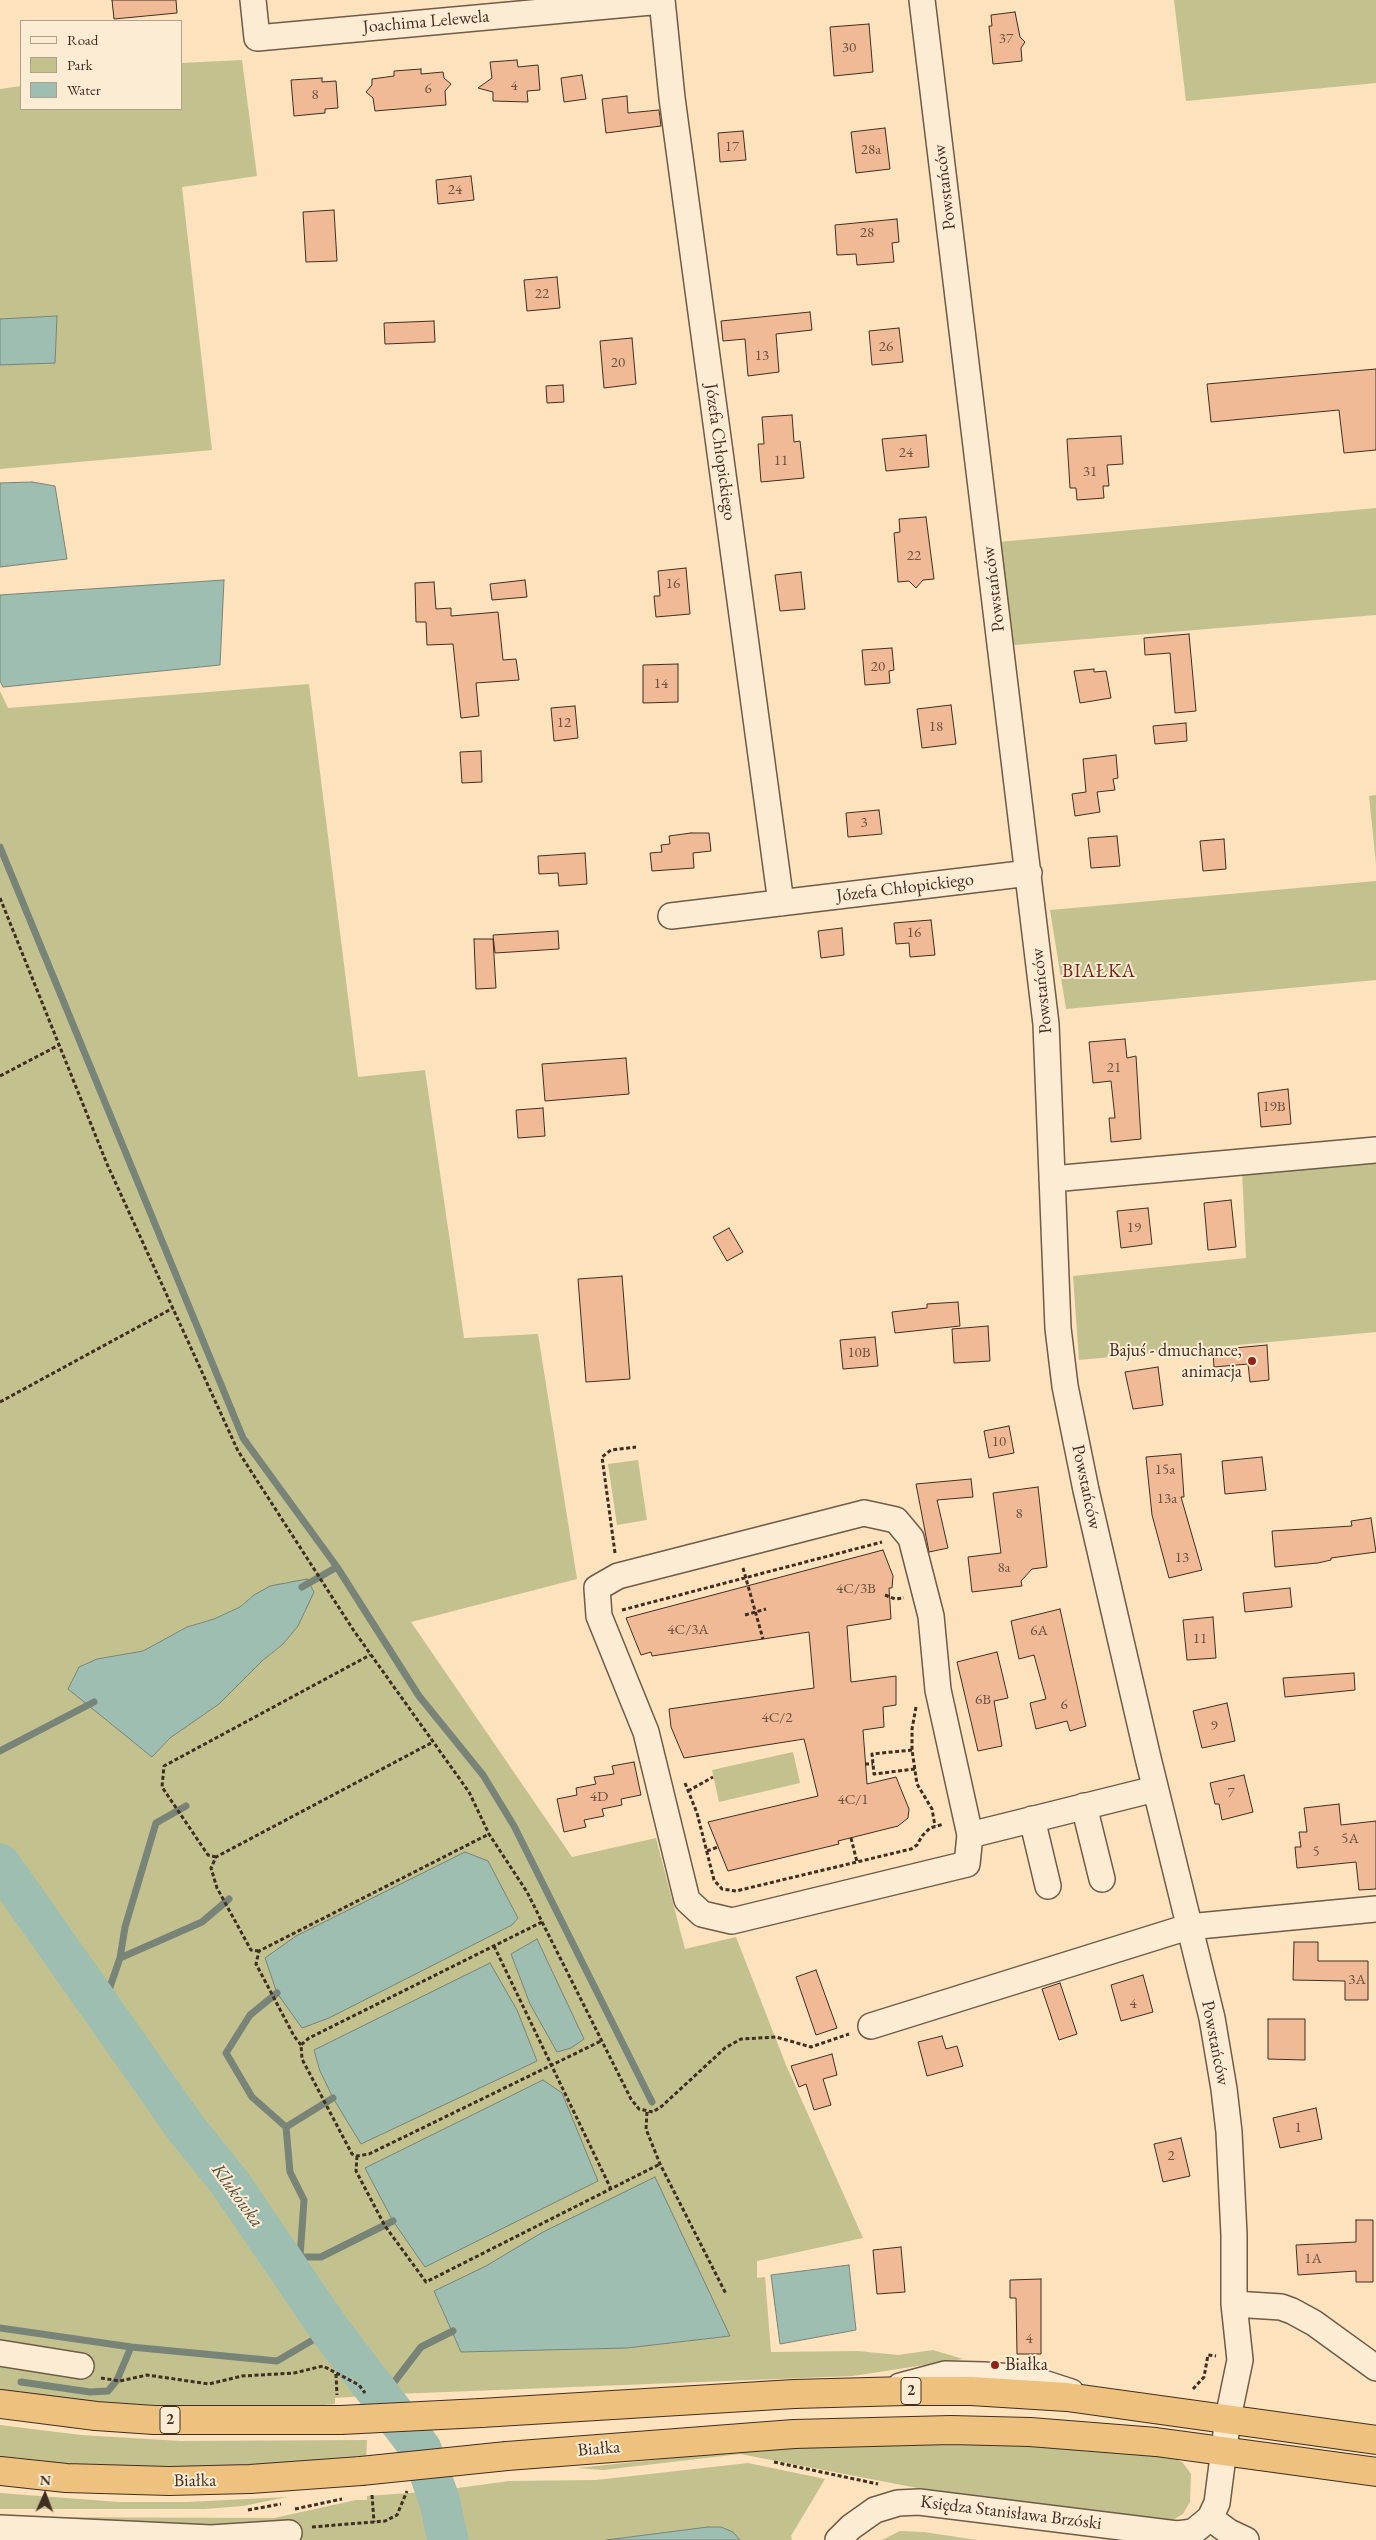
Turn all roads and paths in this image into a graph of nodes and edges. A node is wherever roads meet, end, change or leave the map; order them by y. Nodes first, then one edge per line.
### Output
1 (253, 0) edge
2 (662, 0) edge
3 (922, 0) edge
4 (1029, 873) junction
5 (0, 898) edge
6 (780, 904) junction
7 (671, 916) dead end
8 (59, 1045) junction
9 (0, 1076) edge
10 (1376, 1150) edge
11 (1052, 1179) junction
12 (173, 1308) junction
13 (0, 1402) edge
14 (636, 1446) dead end
15 (888, 1542) dead end
16 (737, 1546) junction
17 (618, 1576) junction
18 (746, 1578) junction
19 (766, 1609) dead end
20 (755, 1612) junction
21 (745, 1615) dead end
22 (599, 1616) junction
23 (763, 1639) dead end
24 (370, 1655) junction
25 (433, 1742) junction
26 (912, 1750) dead end
27 (865, 1764) dead end
28 (873, 1764) junction
29 (915, 1770) dead end
30 (713, 1777) dead end
31 (1155, 1789) junction
32 (688, 1791) dead end
33 (1084, 1806) junction
34 (1032, 1819) junction
35 (968, 1827) junction
36 (489, 1834) junction
37 (851, 1838) dead end
38 (718, 1847) dead end
39 (707, 1851) dead end
40 (216, 1857) junction
41 (857, 1862) junction
42 (1102, 1879) dead end
43 (1048, 1886) dead end
44 (865, 1889) junction
45 (736, 1891) dead end
46 (1376, 1910) edge
47 (542, 1922) junction
48 (1188, 1927) junction
49 (494, 1946) junction
50 (259, 1951) junction
51 (871, 2026) joint
52 (601, 2041) junction
53 (301, 2045) junction
54 (552, 2065) junction
55 (647, 2112) junction
56 (357, 2156) junction
57 (660, 2164) junction
58 (611, 2189) junction
59 (726, 2294) dead end
60 (1234, 2304) junction
61 (0, 2353) edge
62 (81, 2366) dead end
63 (1376, 2368) edge
64 (336, 2373) dead end
65 (111, 2380) dead end
66 (120, 2381) dead end
67 (0, 2404) edge
68 (339, 2411) junction
69 (1228, 2418) junction
70 (1376, 2440) edge
71 (1225, 2450) junction
72 (766, 2461) dead end
73 (1348, 2468) junction
74 (0, 2472) edge
75 (1376, 2472) edge
76 (1376, 2479) edge
77 (366, 2482) junction
78 (862, 2482) dead end
79 (352, 2497) dead end
80 (288, 2502) dead end
81 (265, 2513) dead end
82 (1210, 2518) junction
83 (291, 2521) joint
84 (374, 2522) dead end
85 (0, 2528) edge
86 (838, 2540) edge
87 (1246, 2540) edge

1 - 2 street, Joachima Lelewela
2 - 6 street, Józefa Chłopickiego
3 - 4 street, Powstańców
4 - 6 street, Józefa Chłopickiego
4 - 11 street, Powstańców
5 - 8 path
6 - 7 street, Józefa Chłopickiego
8 - 9 path
8 - 12 path
10 - 11 street
11 - 31 street, Powstańców
12 - 13 path
12 - 24 path
14 - 17 path
15 - 18 path
16 - 17 street
16 - 18 path
16 - 35 street
17 - 22 street
18 - 20 path
18 - 22 path
19 - 20 path
20 - 21 path
20 - 23 path
22 - 44 street
24 - 25 path
24 - 40 path
25 - 36 path
25 - 40 path
26 - 28 path
27 - 28 path
28 - 29 path
30 - 32 path
31 - 33 street
31 - 48 street, Powstańców
33 - 34 street
33 - 42 street
34 - 35 street
34 - 43 street
35 - 41 path
35 - 44 street
36 - 47 path
36 - 50 path
37 - 41 path
38 - 39 path
40 - 50 path
41 - 44 path
41 - 45 path
46 - 48 street
47 - 49 path
47 - 52 path
48 - 51 street
48 - 60 street, Powstańców
49 - 53 path
49 - 54 path
50 - 53 path
51 - 55 path
52 - 54 path
52 - 55 path
53 - 56 path
54 - 56 path
54 - 58 path
55 - 57 path
56 - 58 path
57 - 58 path
57 - 59 path
60 - 63 street
60 - 69 street, Powstańców
61 - 62 street
64 - 68 path
65 - 66 path
67 - 68 highway, 2
68 - 69 highway, 2, bridge
69 - 70 highway, 2
69 - 71 street, Powstańców
71 - 73 highway, Białka / 2
71 - 77 highway, Białka / 2, bridge
71 - 82 street
72 - 78 path
73 - 75 highway, Białka / 2
73 - 76 street
74 - 77 highway, Białka / 2
77 - 84 path
79 - 83 path
80 - 81 path
82 - 86 street, Księdza Stanisława Brzóski
82 - 87 street
83 - 85 street

